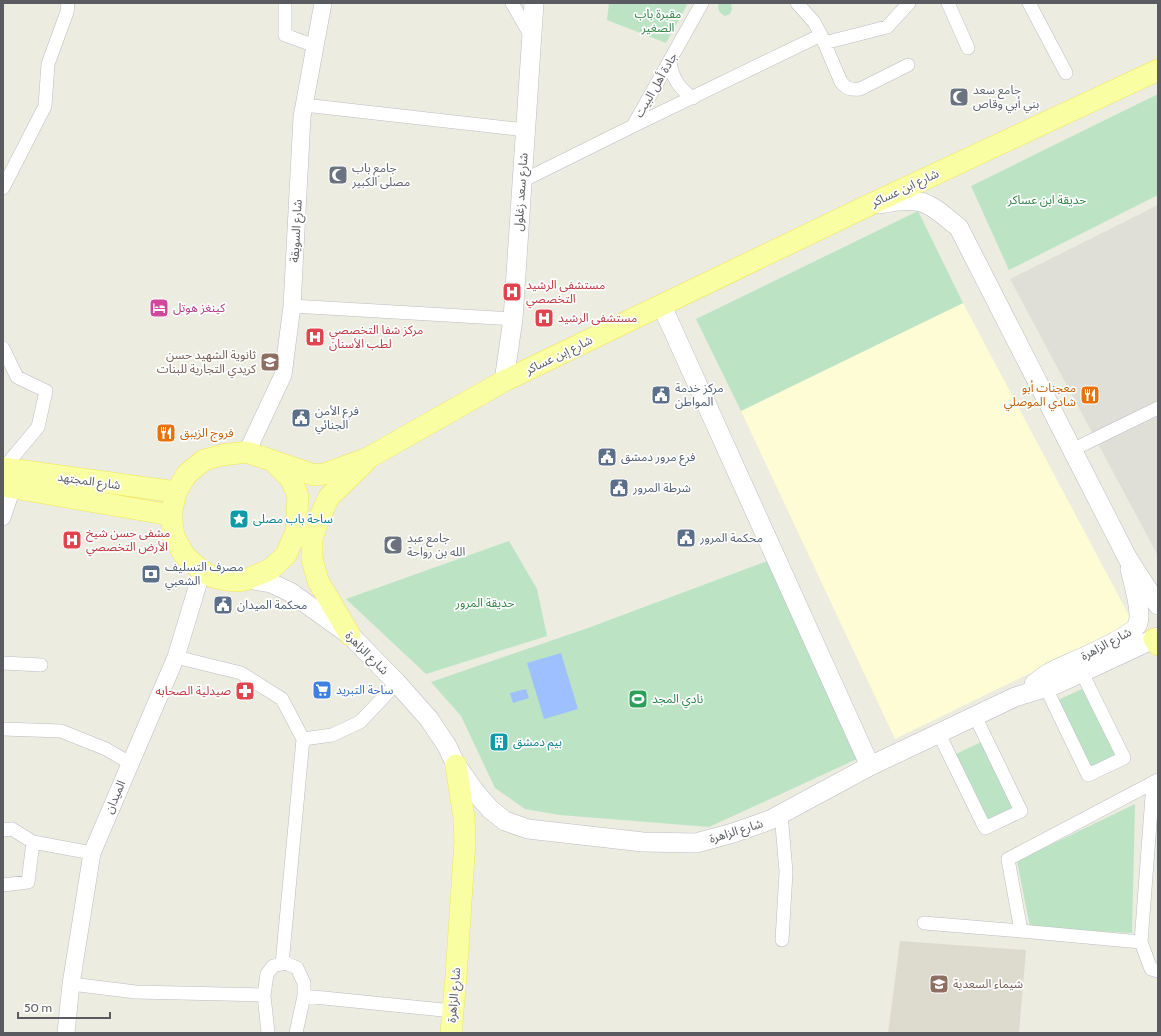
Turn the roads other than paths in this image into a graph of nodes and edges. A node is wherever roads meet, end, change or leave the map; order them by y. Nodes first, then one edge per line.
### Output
1 (68, 3) edge
2 (285, 3) edge
3 (323, 3) edge
4 (512, 3) edge
5 (534, 3) edge
6 (702, 3) edge
7 (797, 3) edge
8 (908, 3) edge
9 (948, 3) edge
10 (1029, 3) edge
11 (532, 38) junction
12 (823, 39) junction
13 (315, 46) junction
14 (968, 48) dead end
15 (1158, 56) edge
16 (670, 62) junction
17 (908, 64) dead end
18 (1158, 70) edge
19 (1066, 73) dead end
20 (693, 98) junction
21 (304, 105) junction
22 (633, 126) junction
23 (526, 130) junction
24 (522, 181) junction
25 (3, 188) edge
26 (865, 207) junction
27 (292, 306) junction
28 (662, 306) junction
29 (513, 319) junction
30 (3, 348) edge
31 (504, 381) junction
32 (1158, 408) edge
33 (1072, 450) junction
34 (246, 452) junction
35 (368, 458) junction
36 (274, 462) junction
37 (3, 468) edge
38 (8, 487) edge
39 (176, 492) junction
40 (171, 514) junction
41 (3, 519) edge
42 (1128, 559) junction
43 (202, 571) junction
44 (248, 579) junction
45 (1158, 605) edge
46 (350, 635) junction
47 (1157, 640) edge
48 (176, 657) junction
49 (3, 663) edge
50 (41, 665) dead end
51 (1082, 673) junction
52 (397, 683) junction
53 (1046, 688) junction
54 (1015, 697) junction
55 (975, 716) junction
56 (3, 729) edge
57 (939, 734) junction
58 (303, 739) junction
59 (130, 763) junction
60 (456, 765) junction
61 (870, 766) junction
62 (1155, 781) edge
63 (782, 813) junction
64 (3, 830) edge
65 (33, 842) junction
66 (92, 853) junction
67 (3, 885) edge
68 (924, 923) dead end
69 (1021, 931) junction
70 (782, 940) dead end
71 (1141, 942) junction
72 (282, 964) junction
73 (1158, 971) edge
74 (71, 984) junction
75 (264, 995) junction
76 (304, 996) junction
77 (453, 1011) junction
78 (66, 1033) edge
79 (268, 1033) edge
80 (296, 1033) edge
81 (451, 1033) edge

1 - 25 street
2 - 13 street
3 - 13 street, شارع السويقة
4 - 11 street
5 - 11 main road, شارع سعد زغلول
6 - 16 street, جادة أهل البيت
7 - 12 street
8 - 12 street
9 - 14 street
10 - 19 street
11 - 23 main road, شارع سعد زغلول
12 - 17 street
12 - 20 street
13 - 21 street, شارع السويقة
15 - 26 main road, شارع ابن عساكر
16 - 20 street
16 - 22 street, جادة أهل البيت
18 - 26 main road, شارع ابن عساكر
20 - 22 street
21 - 23 street
21 - 27 street, شارع السويقة
22 - 24 street
23 - 24 main road, شارع سعد زغلول
24 - 29 main road, شارع سعد زغلول
26 - 28 main road, شارع إبن عساكر
26 - 33 main road
27 - 29 street
27 - 34 street, شارع السويقة
28 - 31 main road, شارع إبن عساكر
28 - 61 main road
29 - 31 main road, شارع سعد زغلول
30 - 37 street
31 - 35 main road, شارع إبن عساكر
32 - 33 street
33 - 42 main road
34 - 36 main road
34 - 39 main road
35 - 36 main road, شارع إبن عساكر
35 - 46 main road
36 - 44 main road
37 - 39 main road, شارع المجتهد
38 - 40 main road, شارع المجتهد
38 - 41 street
39 - 40 main road
40 - 43 main road
42 - 45 main road
42 - 54 main road, شارع الزاهرة
43 - 44 main road
43 - 48 street, الميدان
44 - 46 main road, شارع الزاهرة
46 - 52 main road, شارع الزاهرة
47 - 51 main road, شارع الزاهرة
48 - 58 street
48 - 59 street, الميدان
49 - 50 street
51 - 53 main road, شارع الزاهرة
51 - 53 street
52 - 58 street
52 - 60 main road, شارع الزاهرة
53 - 54 main road, شارع الزاهرة
54 - 55 main road, شارع الزاهرة
55 - 57 main road, شارع الزاهرة
55 - 57 street
56 - 59 street
57 - 61 main road, شارع الزاهرة
58 - 72 street
59 - 66 street, الميدان
60 - 63 main road, شارع الزاهرة
60 - 77 main road, شارع الزاهرة
61 - 63 main road, شارع الزاهرة
62 - 69 street
62 - 71 street
63 - 70 street
64 - 65 street
65 - 66 street
65 - 67 street
66 - 74 street, الميدان
68 - 69 street
69 - 71 street
71 - 73 street
72 - 75 street
72 - 76 street
74 - 75 street
74 - 78 street, الميدان
75 - 79 street
76 - 77 street
76 - 80 street
77 - 81 main road, شارع الزاهرة

